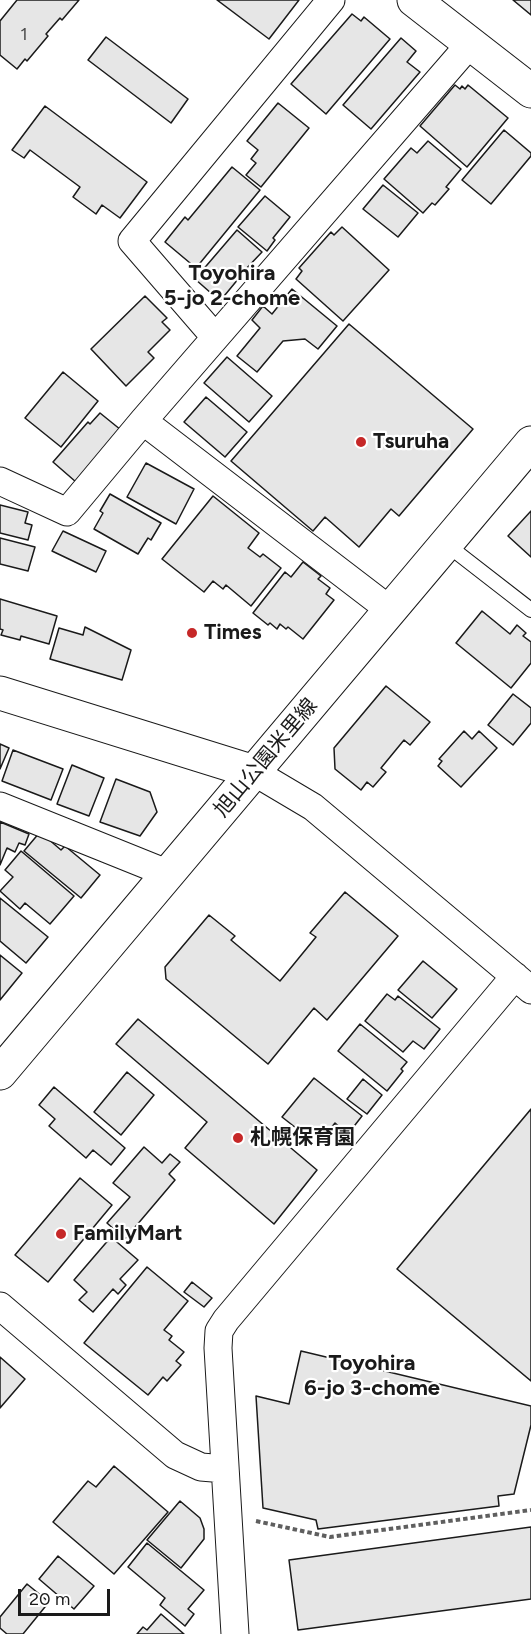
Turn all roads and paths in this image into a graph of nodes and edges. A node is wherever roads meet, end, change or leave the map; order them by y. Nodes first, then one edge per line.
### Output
1 (331, 0) edge
2 (428, 4) edge
3 (470, 44) junction
4 (531, 91) edge
5 (215, 337) junction
6 (143, 421) junction
7 (531, 443) edge
8 (0, 481) edge
9 (446, 544) junction
10 (390, 610) junction
11 (531, 610) edge
12 (0, 693) edge
13 (254, 772) junction
14 (0, 806) edge
15 (169, 874) junction
16 (523, 983) edge
17 (0, 1073) edge
18 (0, 1306) edge
19 (225, 1469) junction
20 (531, 1510) edge
21 (246, 1519) dead end
22 (235, 1634) edge

1 - 5 street
2 - 3 main road
3 - 4 main road
3 - 5 street
5 - 6 street
6 - 8 street
6 - 10 street
7 - 9 main road, 旭山公園米里線
9 - 10 main road, 旭山公園米里線
9 - 11 lane
10 - 13 main road, 旭山公園米里線
12 - 13 main road
13 - 15 main road, 旭山公園米里線
13 - 16 street
14 - 15 street
15 - 17 main road, 旭山公園米里線
16 - 19 street
18 - 19 street
19 - 22 street
20 - 21 path

